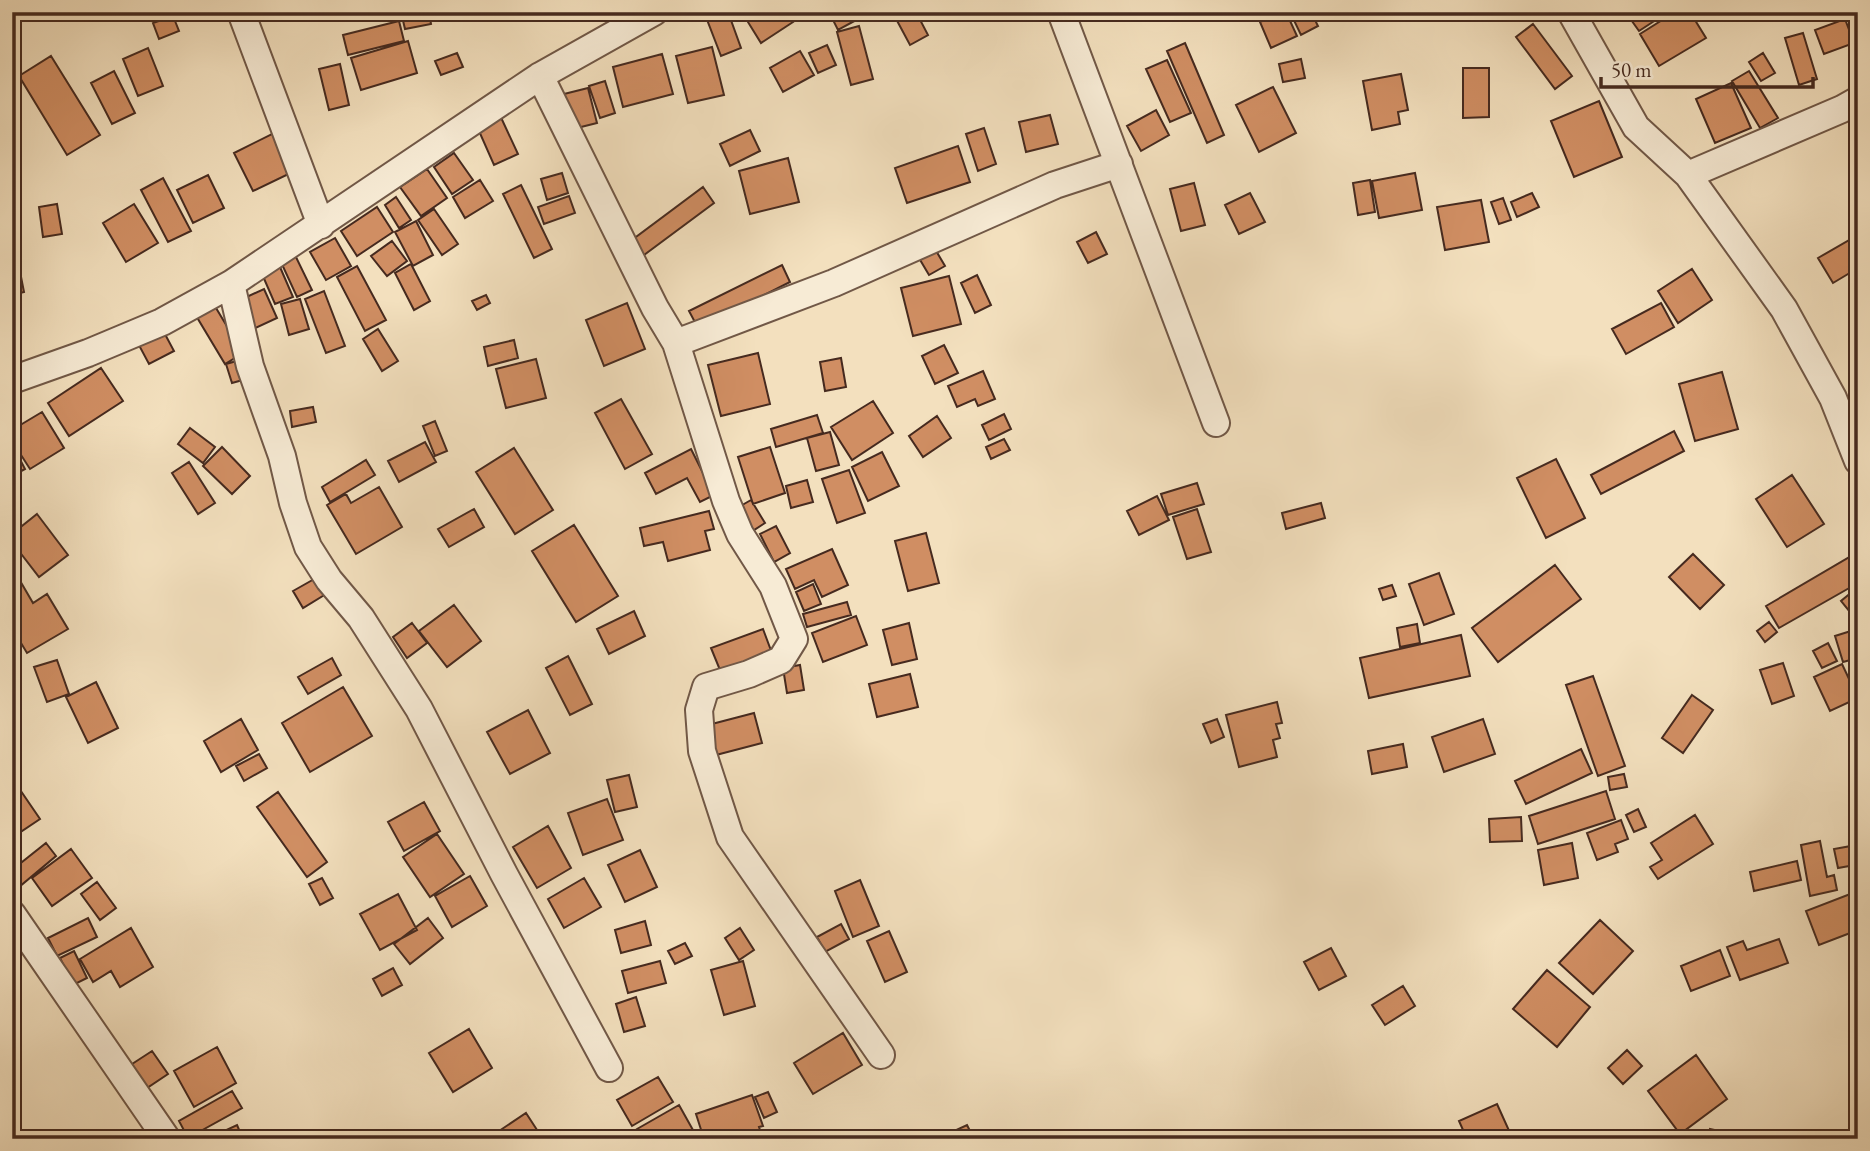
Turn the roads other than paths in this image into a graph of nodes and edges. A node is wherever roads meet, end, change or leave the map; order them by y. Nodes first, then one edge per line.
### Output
1 (241, 12) edge
2 (653, 12) edge
3 (1061, 12) edge
4 (1571, 12) edge
5 (540, 76) junction
6 (1858, 100) edge
7 (1119, 164) junction
8 (1688, 176) junction
9 (321, 225) junction
10 (231, 284) junction
11 (676, 343) junction
12 (12, 380) edge
13 (1833, 398) junction
14 (1858, 417) edge
15 (1216, 424) dead end
16 (1858, 461) edge
17 (12, 914) edge
18 (881, 1055) dead end
19 (609, 1068) dead end
20 (167, 1139) edge

1 - 9 street
2 - 5 street
3 - 7 street
4 - 8 street
5 - 9 street
5 - 11 street
6 - 8 street
7 - 11 street
7 - 15 street
8 - 13 street
9 - 10 street
10 - 12 street
10 - 19 street
11 - 18 street
13 - 14 street
13 - 16 street
17 - 20 street

